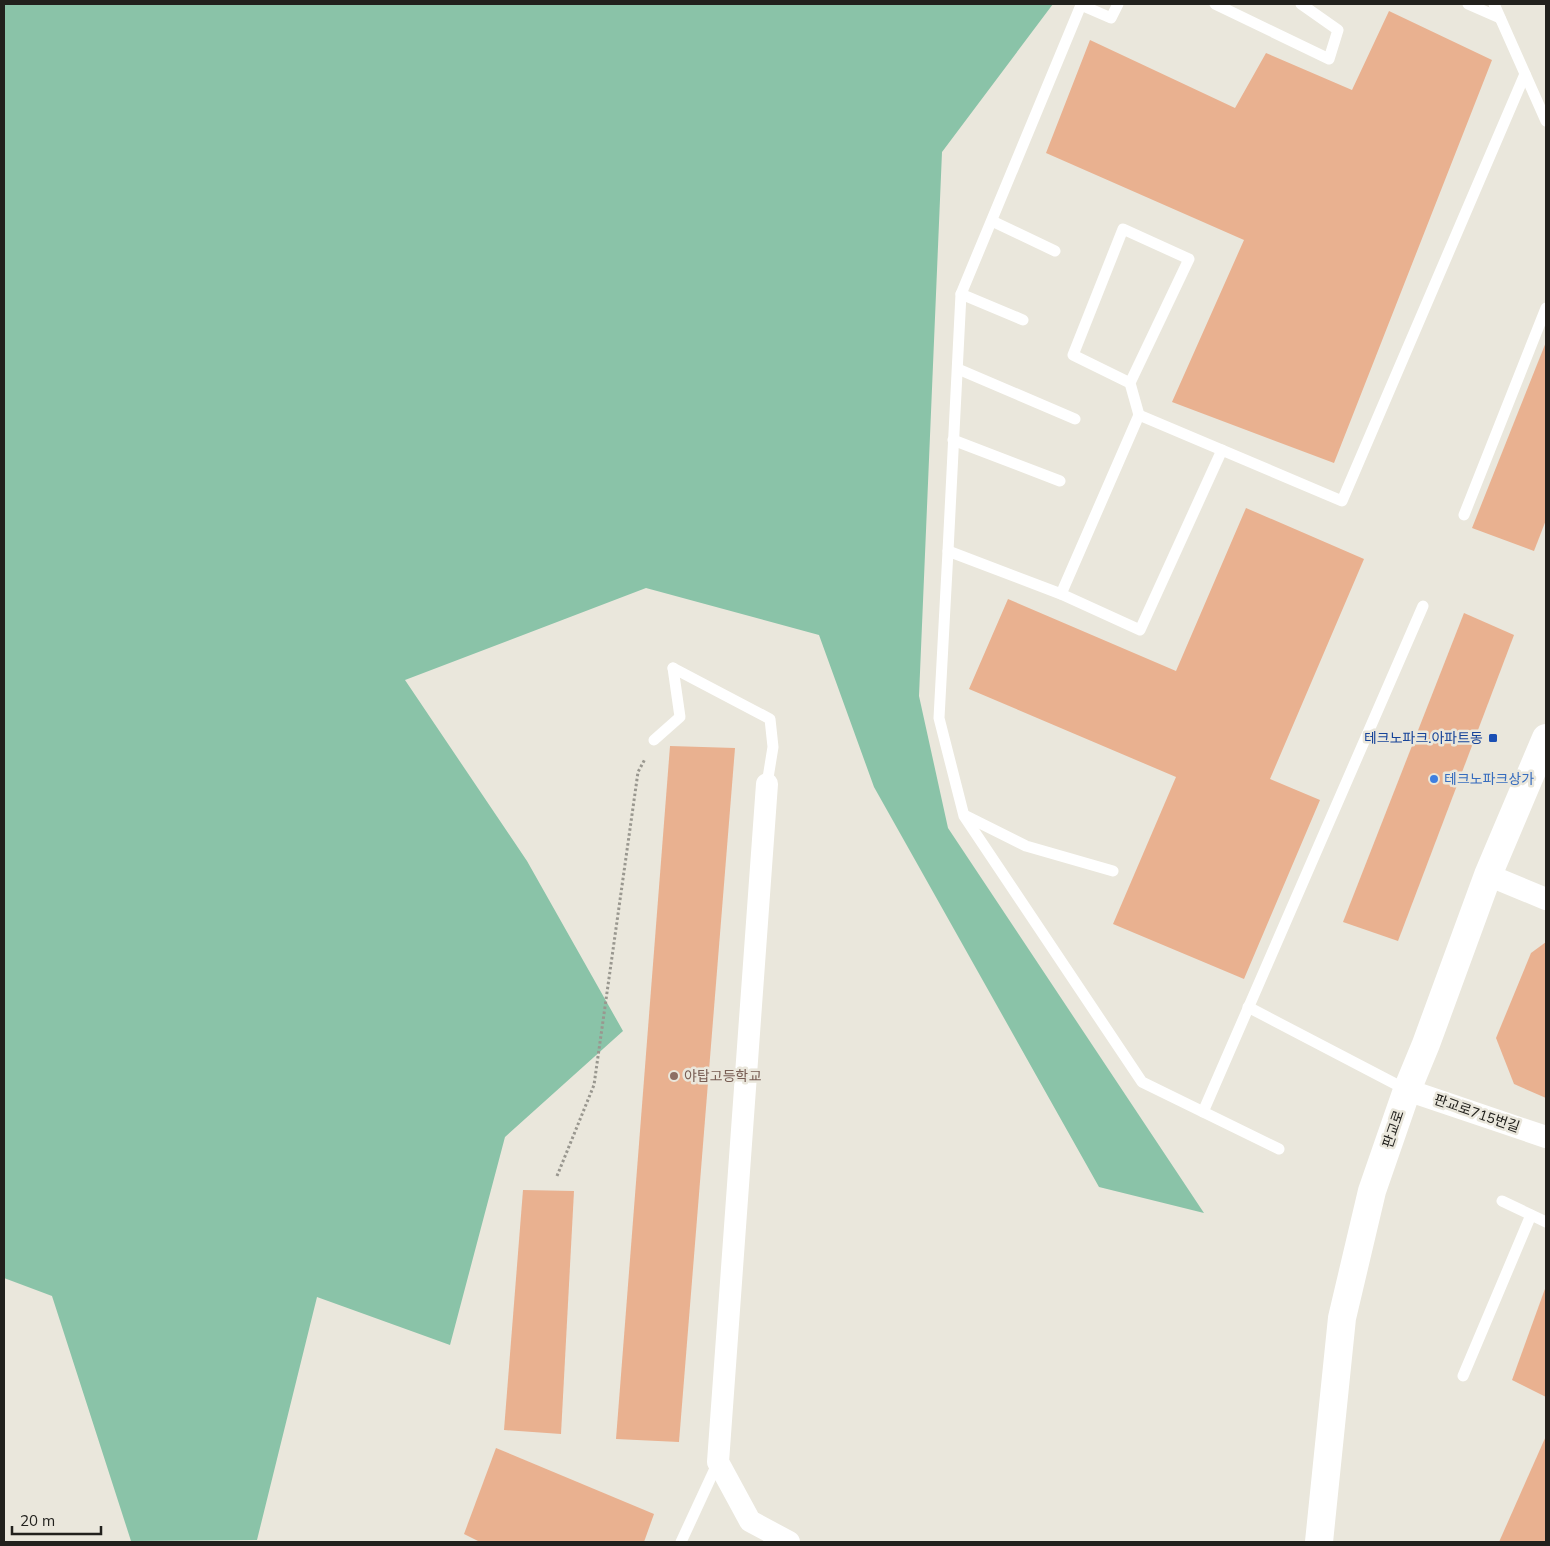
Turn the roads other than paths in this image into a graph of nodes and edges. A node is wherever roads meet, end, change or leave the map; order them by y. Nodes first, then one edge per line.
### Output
1 (1118, 4) edge
2 (1215, 4) edge
3 (1301, 4) edge
4 (1468, 4) edge
5 (1494, 4) edge
6 (1500, 18) junction
7 (1525, 74) junction
8 (1546, 121) edge
9 (992, 221) junction
10 (1055, 251) dead end
11 (961, 294) junction
12 (1546, 308) edge
13 (1023, 320) dead end
14 (958, 369) junction
15 (1130, 382) junction
16 (1139, 414) junction
17 (1075, 419) dead end
18 (953, 440) junction
19 (1222, 450) junction
20 (1060, 481) dead end
21 (1464, 515) dead end
22 (948, 551) junction
23 (1061, 594) junction
24 (1423, 606) dead end
25 (1546, 738) edge
26 (654, 740) road end
27 (767, 784) joint
28 (964, 816) junction
29 (1113, 871) dead end
30 (1488, 876) junction
31 (1546, 899) edge
32 (1248, 1007) junction
33 (1407, 1090) junction
34 (1203, 1112) junction
35 (1546, 1137) edge
36 (1279, 1149) dead end
37 (1502, 1201) dead end
38 (1531, 1215) junction
39 (1546, 1222) edge
40 (1463, 1376) dead end
41 (718, 1462) junction
42 (681, 1542) edge
43 (789, 1542) edge
44 (1319, 1542) edge

1 - 9 lane
2 - 3 lane
4 - 6 lane
5 - 6 lane
6 - 7 lane
7 - 8 lane
7 - 19 lane
9 - 10 lane
9 - 11 lane
11 - 13 lane
11 - 14 lane
12 - 21 lane
14 - 17 lane
14 - 18 lane
15 - 15 lane
15 - 16 lane
16 - 19 lane
16 - 23 lane
18 - 20 lane
18 - 22 lane
19 - 23 lane
22 - 23 lane
22 - 28 lane
24 - 32 lane
25 - 30 main road, 판교로
26 - 27 lane
27 - 41 street
28 - 29 lane
28 - 34 lane
30 - 31 street
30 - 33 main road, 판교로
32 - 33 lane
32 - 34 lane
33 - 35 street, 판교로715번길
33 - 44 main road, 판교로
34 - 36 lane
37 - 38 lane
38 - 39 lane
38 - 40 lane
41 - 42 lane
41 - 43 street

